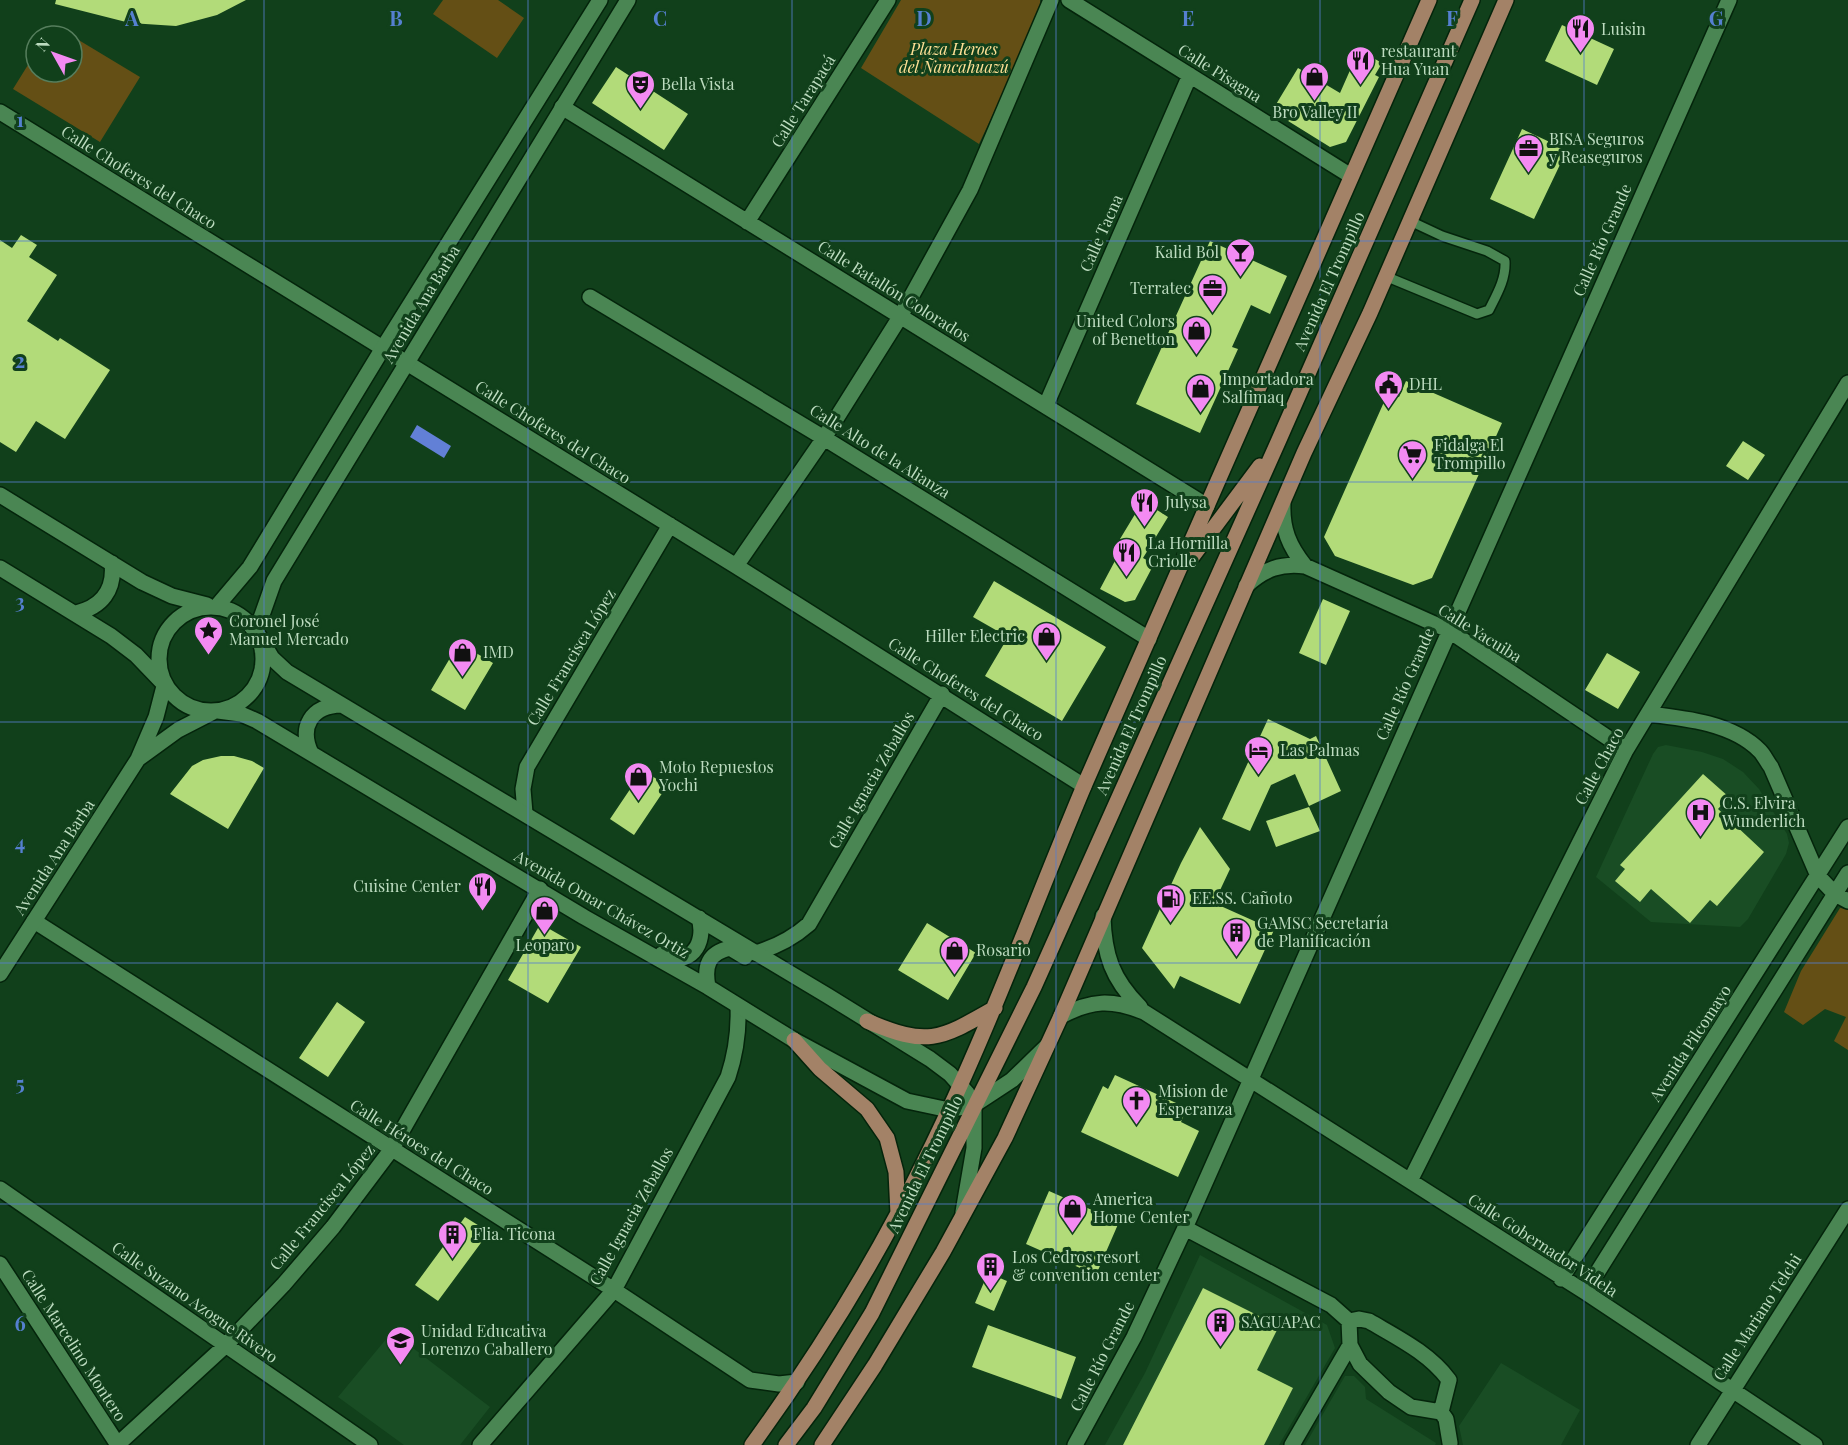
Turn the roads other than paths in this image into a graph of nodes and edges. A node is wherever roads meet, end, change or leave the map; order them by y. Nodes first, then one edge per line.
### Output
1 (600, 0) edge
2 (628, 0) edge
3 (888, 0) edge
4 (1051, 0) edge
5 (1069, 0) edge
6 (1429, 0) edge
7 (1472, 0) edge
8 (1506, 0) edge
9 (1729, 0) edge
10 (554, 75) junction
11 (1190, 75) junction
12 (574, 87) junction
13 (562, 107) junction
14 (0, 112) edge
15 (1351, 176) junction
16 (1410, 221) junction
17 (747, 222) junction
18 (1385, 276) junction
19 (590, 297) dead end
20 (900, 317) junction
21 (383, 348) junction
22 (407, 363) junction
23 (1848, 383) edge
24 (1046, 405) junction
25 (824, 438) junction
26 (1278, 442) junction
27 (0, 495) edge
28 (1282, 504) junction
29 (1207, 506) junction
30 (670, 525) junction
31 (112, 563) junction
32 (736, 566) junction
33 (1305, 566) junction
34 (0, 567) edge
35 (1177, 578) junction
36 (1246, 585) junction
37 (215, 606) junction
38 (76, 613) junction
39 (1448, 630) junction
40 (257, 634) junction
41 (1149, 639) junction
42 (164, 685) junction
43 (942, 694) junction
44 (341, 705) junction
45 (215, 712) junction
46 (1648, 714) junction
47 (1626, 750) junction
48 (311, 753) junction
49 (138, 759) junction
50 (1084, 786) junction
51 (525, 813) junction
52 (1848, 827) edge
53 (1848, 873) edge
54 (1818, 876) junction
55 (540, 889) junction
56 (1842, 897) edge
57 (1103, 916) junction
58 (584, 917) junction
59 (699, 918) junction
60 (34, 921) junction
61 (755, 953) junction
62 (0, 974) edge
63 (708, 987) junction
64 (815, 989) junction
65 (738, 1006) junction
66 (995, 1008) junction
67 (1144, 1012) junction
68 (1061, 1016) junction
69 (867, 1021) junction
70 (794, 1040) junction
71 (1047, 1046) junction
72 (1250, 1078) junction
73 (960, 1084) junction
74 (974, 1105) junction
75 (949, 1110) junction
76 (391, 1149) junction
77 (1410, 1181) junction
78 (0, 1190) edge
79 (1848, 1209) edge
80 (898, 1214) junction
81 (963, 1215) junction
82 (1185, 1228) junction
83 (899, 1259) junction
84 (0, 1264) edge
85 (1561, 1279) junction
86 (614, 1290) junction
87 (1585, 1292) junction
88 (1348, 1321) junction
89 (226, 1345) junction
90 (1350, 1346) junction
91 (797, 1382) junction
92 (1731, 1391) junction
93 (1441, 1412) junction
94 (1450, 1444) edge
95 (117, 1445) edge
96 (370, 1445) edge
97 (480, 1445) edge
98 (752, 1445) edge
99 (786, 1445) edge
100 (822, 1445) edge
101 (1076, 1445) edge
102 (1292, 1445) edge
103 (1698, 1445) edge
104 (1815, 1445) edge

1 - 10 street, Avenida Ana Barba
2 - 12 street, Avenida Ana Barba
3 - 17 street, Calle Tarapacá
4 - 20 street
5 - 11 street, Calle Pisagua
6 - 15 main road, Avenida El Trompillo
7 - 26 main road, Avenida El Trompillo
8 - 16 main road
9 - 39 street, Calle Río Grande
10 - 12 street
10 - 21 street, Avenida Ana Barba
11 - 15 street, Calle Pisagua
11 - 24 street, Calle Tacna
12 - 13 street, Avenida Ana Barba
13 - 17 street, Calle Batallón Colorados
13 - 22 street, Avenida Ana Barba
14 - 21 street, Calle Choferes del Chaco
15 - 29 main road, Avenida El Trompillo
16 - 18 main road
16 - 18 lane
17 - 20 street, Calle Batallón Colorados
18 - 28 main road
19 - 25 street, Calle Alto de la Alianza
20 - 24 street, Calle Batallón Colorados
20 - 25 street
21 - 22 street, Calle Choferes del Chaco
21 - 37 street, Avenida Ana Barba
22 - 30 street, Calle Choferes del Chaco
22 - 40 street, Avenida Ana Barba
23 - 46 street, Calle Chaco
24 - 29 street, Calle Batallón Colorados
25 - 32 street
25 - 41 street, Calle Alto de la Alianza
26 - 35 main road
26 - 74 main road, Avenida El Trompillo
27 - 31 street
28 - 33 street
28 - 36 main road
29 - 35 main road, Avenida El Trompillo
30 - 32 street, Calle Choferes del Chaco
30 - 51 street, Calle Francisca López
31 - 37 street
31 - 38 street
32 - 43 street, Calle Choferes del Chaco
33 - 36 street, Calle Yacuiba
33 - 39 street, Calle Yacuiba
34 - 38 street
35 - 41 main road, Avenida El Trompillo
36 - 57 main road
37 - 40 street
37 - 42 street
38 - 42 street
39 - 47 street, Calle Yacuiba
39 - 72 street, Calle Río Grande
40 - 44 street
40 - 45 street
41 - 50 main road, Avenida El Trompillo
42 - 45 street
42 - 49 street, Avenida Ana Barba
43 - 50 street, Calle Choferes del Chaco
43 - 61 street, Calle Ignacia Zeballos
44 - 48 street
44 - 51 street
45 - 48 street, Avenida Omar Chávez Ortiz
45 - 49 street, Avenida Ana Barba
46 - 47 street, Calle Chaco
46 - 54 street
47 - 77 street, Calle Chaco
48 - 55 street, Avenida Omar Chávez Ortiz
49 - 60 street, Avenida Ana Barba
50 - 66 main road, Avenida El Trompillo
51 - 59 street
52 - 54 street, Avenida Pilcomayo
53 - 56 street
54 - 56 street
54 - 85 street, Avenida Pilcomayo
55 - 58 street, Avenida Omar Chávez Ortiz
55 - 76 street, Calle Francisca López
56 - 87 street
57 - 67 street
57 - 68 main road
58 - 59 street
58 - 63 street, Avenida Omar Chávez Ortiz
59 - 61 street
60 - 62 street, Avenida Ana Barba
60 - 76 street, Calle Héroes del Chaco
61 - 64 street
63 - 64 street
63 - 65 street, Avenida Omar Chávez Ortiz
64 - 69 street
65 - 70 street, Avenida Omar Chávez Ortiz
65 - 86 street, Calle Ignacia Zeballos
66 - 69 main road
66 - 73 main road, Avenida El Trompillo
67 - 68 street
67 - 72 street, Calle Gobernador Videla
68 - 71 main road
69 - 73 street
70 - 75 street, Avenida Omar Chávez Ortiz
70 - 80 main road
71 - 74 street, Avenida Omar Chávez Ortiz
71 - 81 main road
72 - 77 street, Calle Gobernador Videla
72 - 82 street, Calle Río Grande
73 - 74 street
73 - 75 main road, Avenida El Trompillo
74 - 75 street, Avenida Omar Chávez Ortiz
74 - 81 street
74 - 83 main road, Avenida El Trompillo
75 - 80 main road, Avenida El Trompillo
76 - 86 street, Calle Héroes del Chaco
76 - 89 street, Calle Francisca López
77 - 85 street, Calle Gobernador Videla
78 - 89 street, Calle Suzano Azogue Rivero
79 - 92 street, Calle Mariano Telchi
80 - 83 main road
80 - 91 main road, Avenida El Trompillo
81 - 100 main road
82 - 88 street
82 - 101 street, Calle Río Grande
83 - 99 main road, Avenida El Trompillo
84 - 95 street, Calle Marcelino Montero
85 - 87 street, Calle Gobernador Videla
86 - 91 street, Calle Héroes del Chaco
86 - 97 street, Calle Ignacia Zeballos
87 - 92 street, Calle Gobernador Videla
88 - 90 street
88 - 93 street
89 - 95 street, Calle Francisca López
89 - 96 street, Calle Suzano Azogue Rivero
90 - 93 street
90 - 102 street
91 - 98 main road, Avenida El Trompillo
92 - 103 street, Calle Mariano Telchi
92 - 104 street, Calle Gobernador Videla
93 - 94 street

